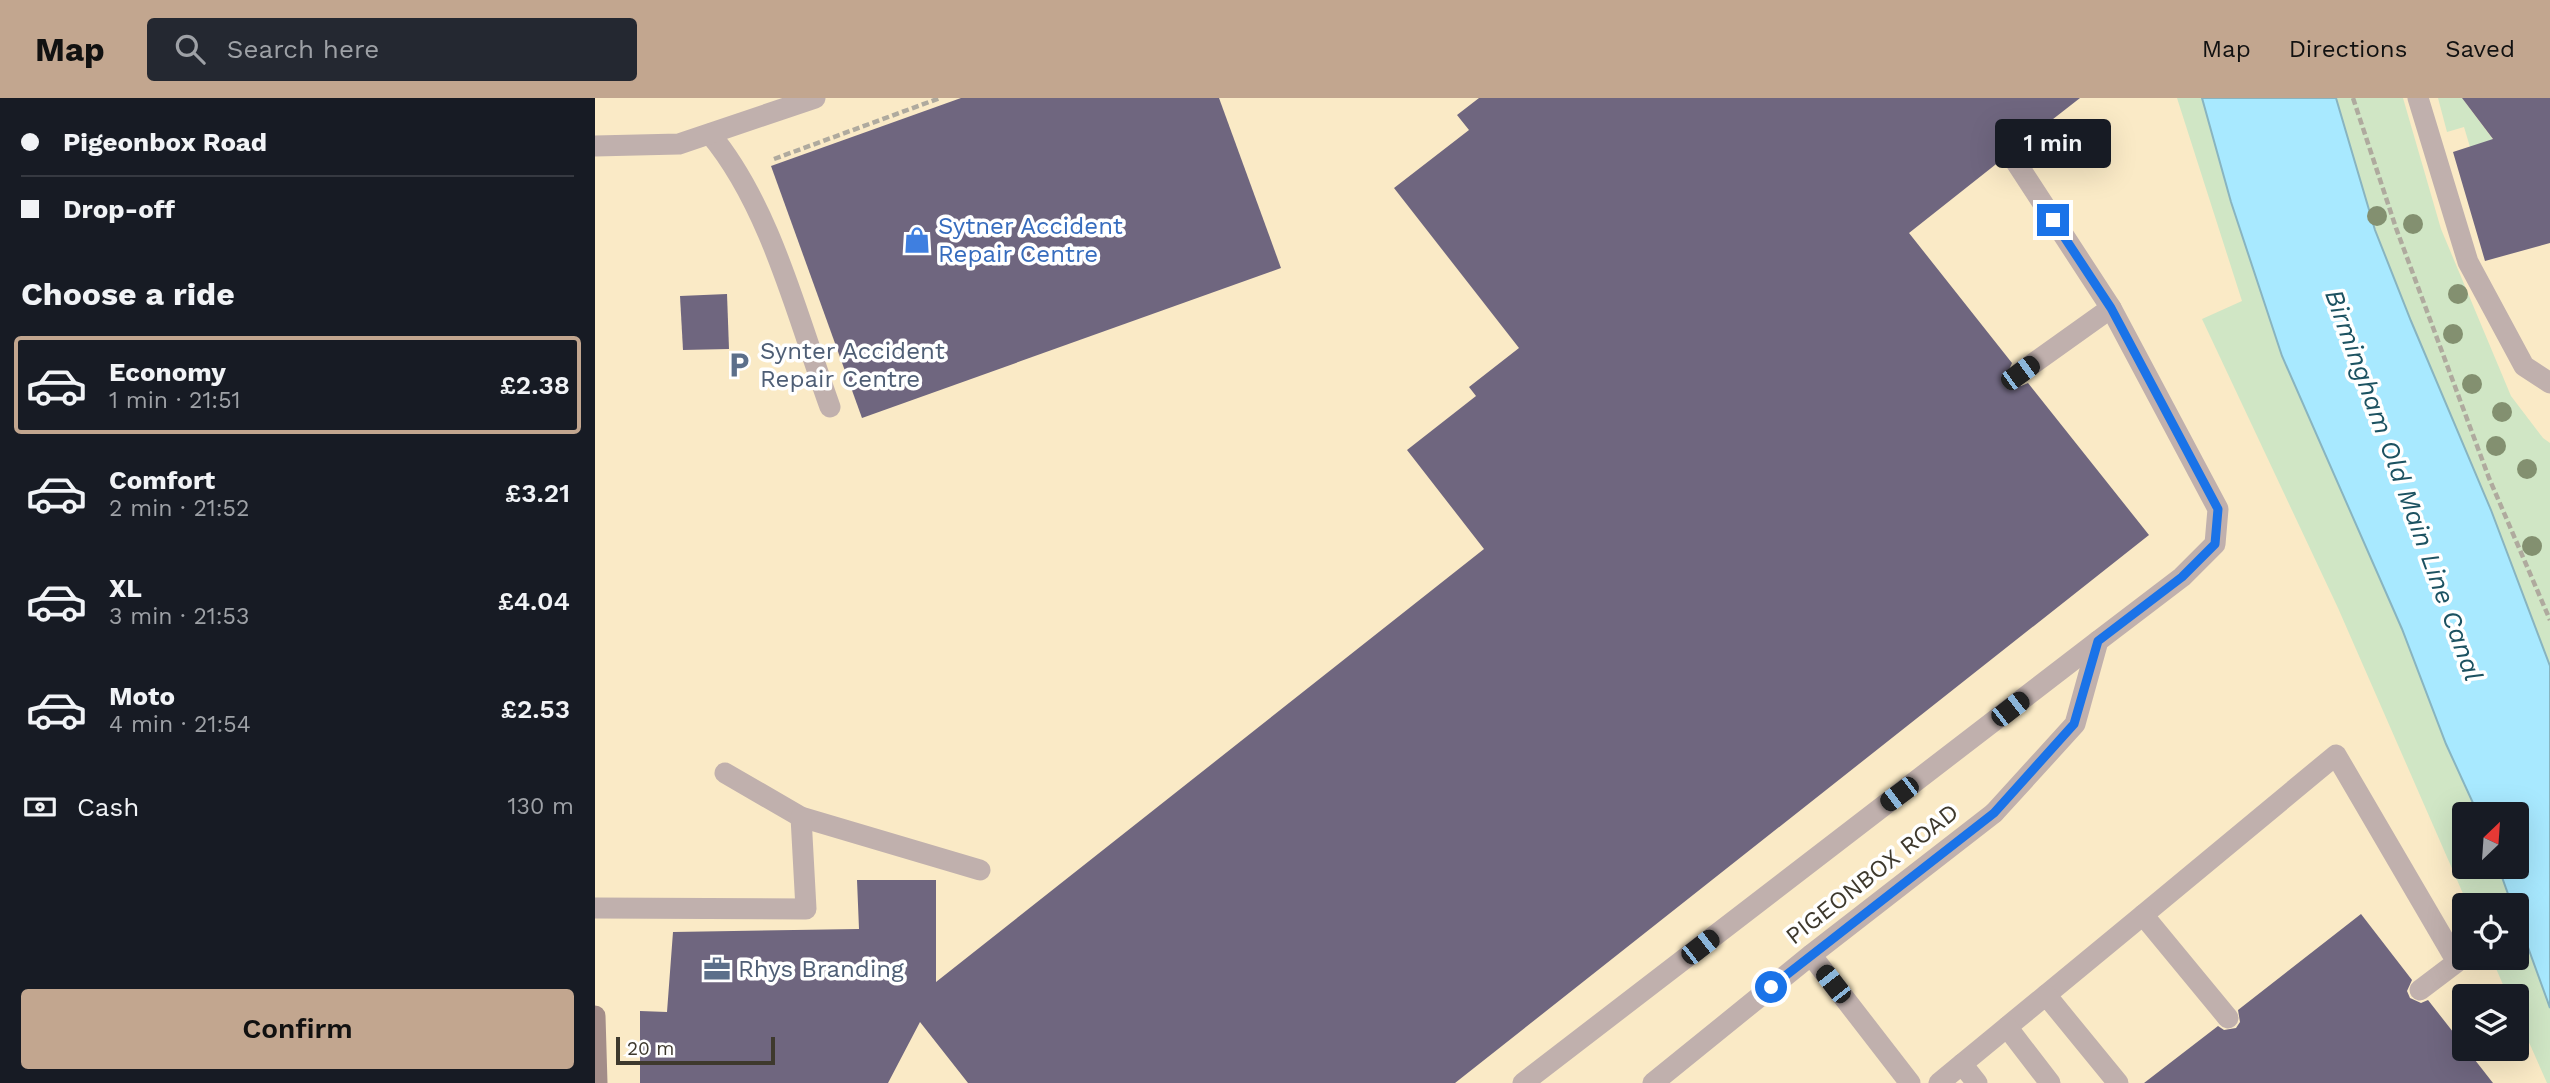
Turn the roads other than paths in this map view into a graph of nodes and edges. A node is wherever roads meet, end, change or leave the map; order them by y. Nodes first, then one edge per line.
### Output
1 (815, 98) edge
2 (2418, 98) edge
3 (710, 134) junction
4 (595, 146) edge
5 (2010, 153) dead end
6 (2111, 308) junction
7 (2020, 373) dead end
8 (2550, 383) edge
9 (829, 407) dead end
10 (2098, 641) junction
11 (725, 773) dead end
12 (801, 817) junction
13 (980, 870) dead end
14 (595, 908) edge
15 (2143, 915) junction
16 (1811, 955) junction
17 (2420, 990) dead end
18 (2046, 995) junction
19 (595, 1016) edge
20 (2228, 1018) dead end
21 (2007, 1027) junction
22 (1962, 1064) junction
23 (597, 1083) edge
24 (1523, 1083) edge
25 (1653, 1083) edge
26 (1910, 1083) edge
27 (1939, 1083) edge
28 (1976, 1083) edge
29 (2050, 1083) edge
30 (2118, 1083) edge

1 - 3 street
2 - 8 street
3 - 4 street
3 - 9 street
5 - 6 street
6 - 7 street
6 - 10 street
10 - 16 street, PIGEONBOX ROAD
10 - 24 street
11 - 12 street
12 - 13 street
12 - 14 street
15 - 17 street
15 - 18 street
15 - 20 street
16 - 25 street, PIGEONBOX ROAD
16 - 26 street
18 - 21 street
18 - 30 street
19 - 23 street
21 - 22 street
21 - 29 street
22 - 27 street
22 - 28 street

